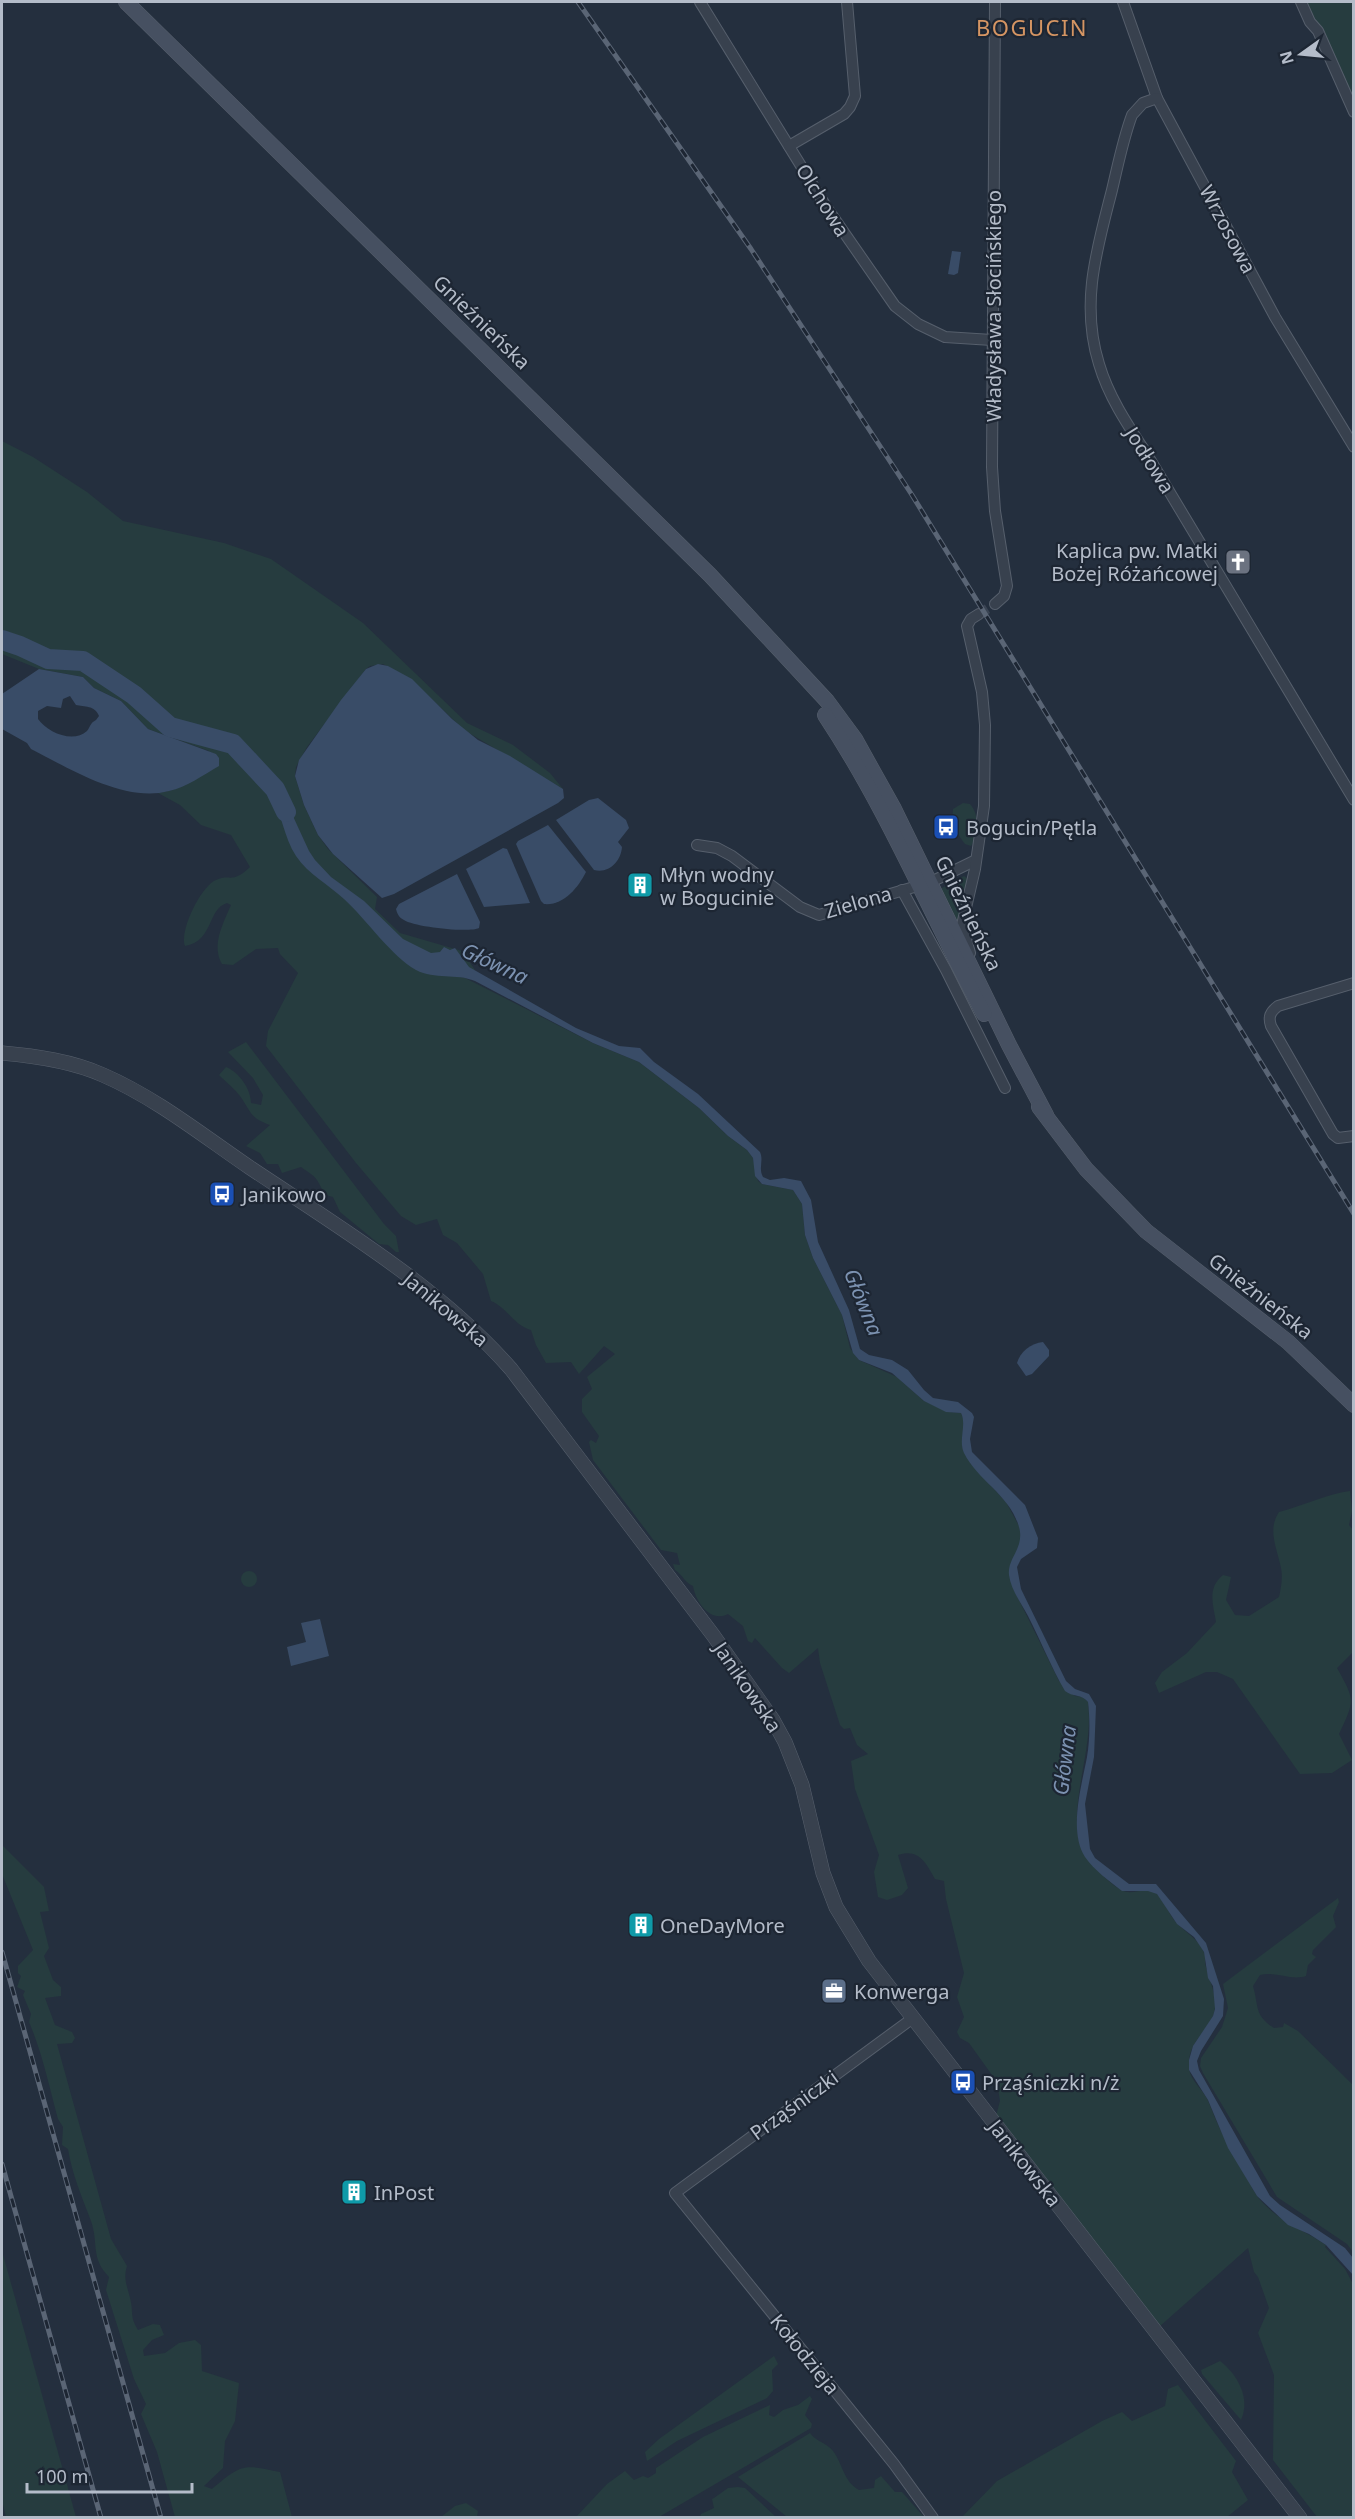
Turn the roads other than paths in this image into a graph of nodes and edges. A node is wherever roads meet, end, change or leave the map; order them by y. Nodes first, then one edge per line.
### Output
1 (126, 2) edge
2 (700, 2) edge
3 (847, 2) edge
4 (995, 2) edge
5 (1123, 2) edge
6 (1301, 2) edge
7 (1157, 98) junction
8 (1353, 112) edge
9 (789, 146) junction
10 (992, 340) junction
11 (1353, 447) edge
12 (995, 604) tunnel mouth
13 (979, 614) tunnel mouth
14 (1353, 800) edge
15 (697, 845) dead end
16 (974, 861) junction
17 (925, 883) junction
18 (902, 890) junction
19 (975, 971) junction
20 (1353, 983) edge
21 (2, 1053) edge
22 (1005, 1088) dead end
23 (1046, 1115) junction
24 (1353, 1136) edge
25 (1353, 1404) edge
26 (913, 2018) junction
27 (675, 2193) joint
28 (933, 2517) edge
29 (1300, 2517) edge

1 - 17 main road, Gnieźnieńska
2 - 9 street, Olchowa
3 - 9 street
4 - 10 street, Władysława Słocińskiego
5 - 7 street, Wrzosowa
6 - 8 street
7 - 11 street, Wrzosowa
7 - 14 street, Jodłowa
9 - 10 street, Olchowa
10 - 12 street, Władysława Słocińskiego
13 - 16 street
15 - 18 street, Zielona
16 - 17 street, Zielona
16 - 19 street
17 - 18 street, Zielona
17 - 19 main road, Gnieźnieńska
17 - 23 main road, Gnieźnieńska
18 - 22 street
19 - 23 main road, Gnieźnieńska
20 - 24 street
21 - 26 street, Janikowska
23 - 25 main road, Gnieźnieńska
26 - 27 street, Prząśniczki
26 - 29 street, Janikowska
27 - 28 street, Kołodzieja

